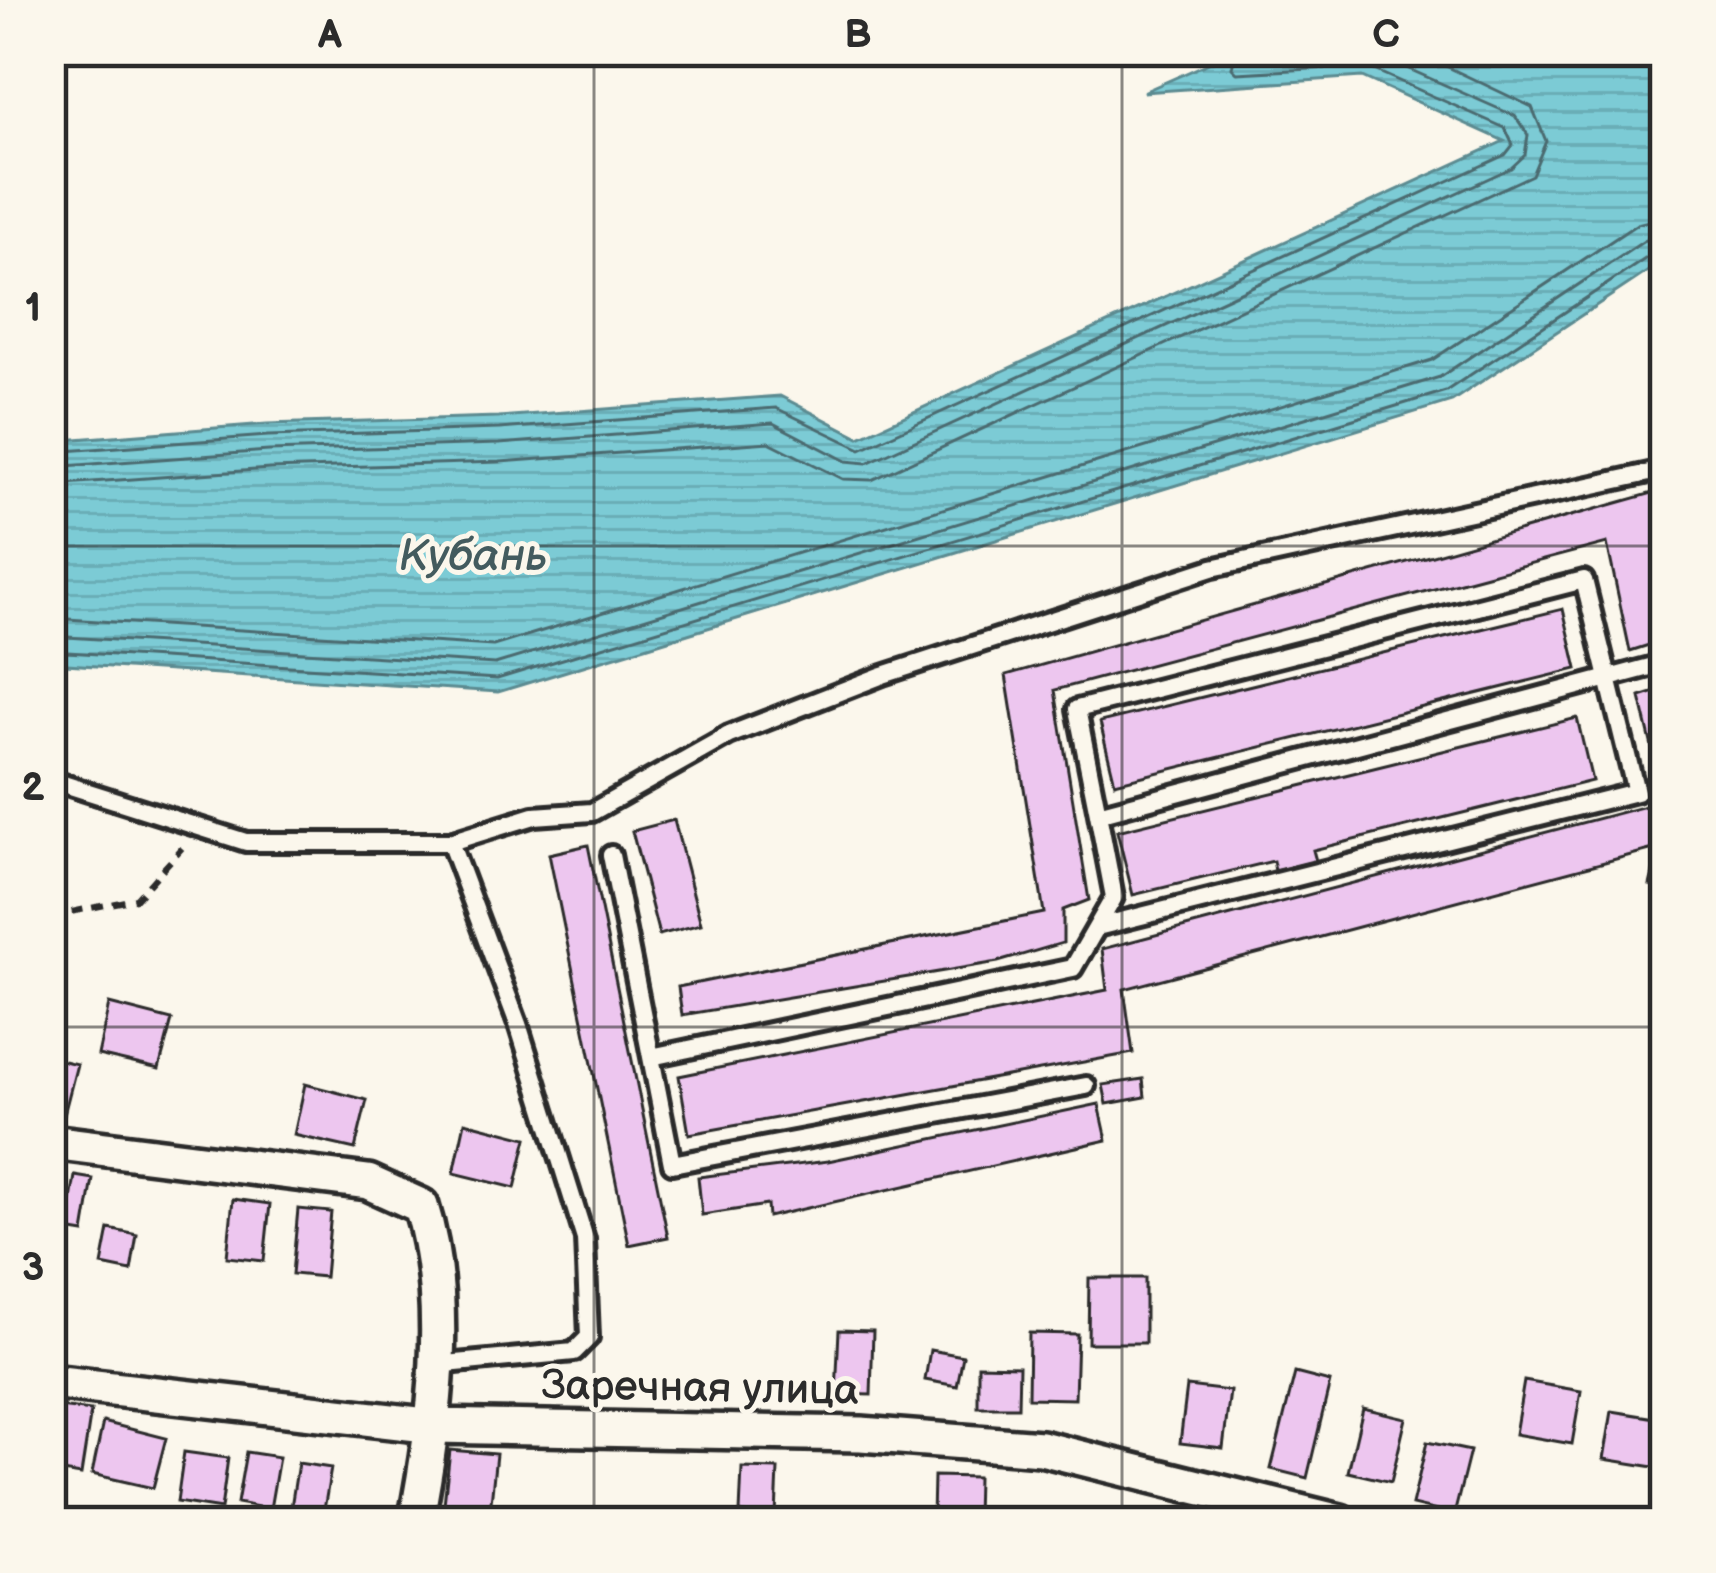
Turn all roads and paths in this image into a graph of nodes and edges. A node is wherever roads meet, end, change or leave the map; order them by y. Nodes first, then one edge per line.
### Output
1 (1665, 413) edge
2 (1664, 429) edge
3 (1650, 458) dead end
4 (1665, 474) edge
5 (1665, 663) edge
6 (1610, 682) junction
7 (51, 780) edge
8 (1098, 814) junction
9 (200, 827) junction
10 (450, 842) junction
11 (611, 855) dead end
12 (51, 916) edge
13 (1097, 927) junction
14 (651, 1057) junction
15 (1086, 1086) dead end
16 (51, 1142) edge
17 (434, 1365) junction
18 (51, 1382) edge
19 (435, 1426) junction
20 (416, 1522) edge
21 (1340, 1522) edge

1 - 2 path
2 - 3 path
4 - 10 lane
5 - 6 lane
6 - 8 lane
6 - 8 lane
6 - 13 lane
7 - 9 lane
8 - 13 lane
9 - 10 lane
9 - 12 path
10 - 17 lane
11 - 14 lane
13 - 14 lane
14 - 15 lane
16 - 17 street
17 - 19 street
18 - 19 street, Заречная улица
19 - 20 street
19 - 21 street, Заречная улица

